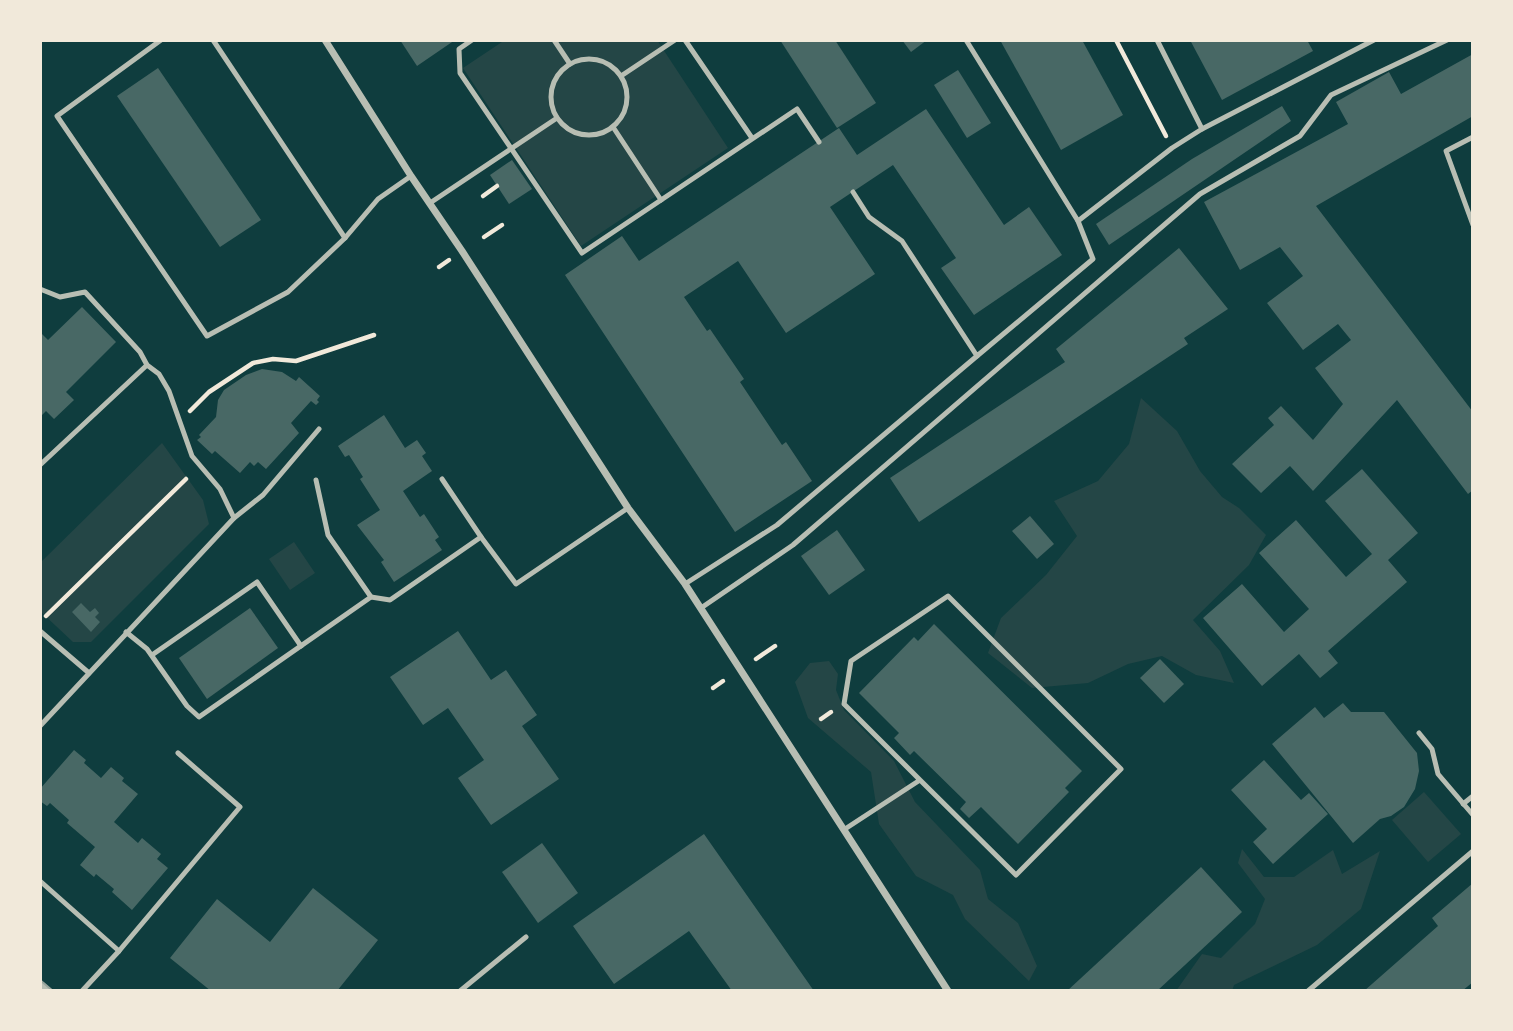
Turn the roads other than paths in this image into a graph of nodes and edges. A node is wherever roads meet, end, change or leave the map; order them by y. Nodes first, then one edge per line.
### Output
1 (160, 40) edge
2 (213, 40) edge
3 (325, 40) edge
4 (472, 40) edge
5 (554, 40) edge
6 (675, 40) edge
7 (685, 40) edge
8 (966, 40) edge
9 (1157, 40) edge
10 (1374, 40) edge
11 (1447, 40) edge
12 (570, 64) junction
13 (621, 76) junction
14 (556, 118) junction
15 (612, 127) junction
16 (1202, 130) junction
17 (1473, 137) edge
18 (752, 138) junction
19 (819, 142) dead end
20 (511, 148) junction
21 (411, 176) junction
22 (853, 192) dead end
23 (662, 200) junction
24 (430, 203) junction
25 (1078, 221) junction
26 (1473, 225) edge
27 (345, 238) junction
28 (40, 289) edge
29 (977, 356) junction
30 (147, 365) junction
31 (319, 429) dead end
32 (40, 464) edge
33 (442, 479) dead end
34 (316, 480) dead end
35 (628, 508) junction
36 (234, 518) junction
37 (481, 537) junction
38 (685, 584) junction
39 (371, 597) junction
40 (701, 608) junction
41 (40, 631) edge
42 (126, 632) junction
43 (301, 646) junction
44 (152, 655) junction
45 (89, 673) junction
46 (40, 726) edge
47 (1419, 733) dead end
48 (178, 752) dead end
49 (920, 780) junction
50 (1473, 796) edge
51 (1463, 804) junction
52 (1473, 816) edge
53 (845, 829) junction
54 (1473, 850) edge
55 (40, 881) edge
56 (526, 937) dead end
57 (120, 951) junction
58 (82, 991) edge
59 (460, 991) edge
60 (948, 991) edge
61 (1308, 991) edge

1 - 27 lane
2 - 27 lane
3 - 21 street
4 - 20 lane
5 - 12 lane
6 - 13 lane
7 - 18 lane
8 - 25 lane
9 - 16 lane
10 - 16 lane
11 - 40 lane
12 - 13 lane
12 - 14 lane
13 - 15 lane
14 - 15 lane
14 - 20 lane
15 - 23 lane
16 - 25 lane
17 - 26 lane
18 - 19 lane
18 - 23 lane
20 - 23 lane
20 - 24 lane
21 - 24 street
21 - 27 lane
22 - 29 lane
24 - 35 street
25 - 29 lane
28 - 30 lane
29 - 38 lane
30 - 32 lane
30 - 36 lane
31 - 36 lane
33 - 37 lane
34 - 39 lane
35 - 37 lane
35 - 38 street
36 - 42 lane
37 - 39 lane
38 - 40 street
39 - 43 lane
40 - 53 street
41 - 45 lane
42 - 44 lane
42 - 45 lane
43 - 44 lane
43 - 44 lane
45 - 46 lane
47 - 51 lane
48 - 57 lane
49 - 49 lane
49 - 53 lane
50 - 51 lane
51 - 52 lane
53 - 60 street
54 - 61 lane
55 - 57 lane
56 - 59 lane
57 - 58 lane

